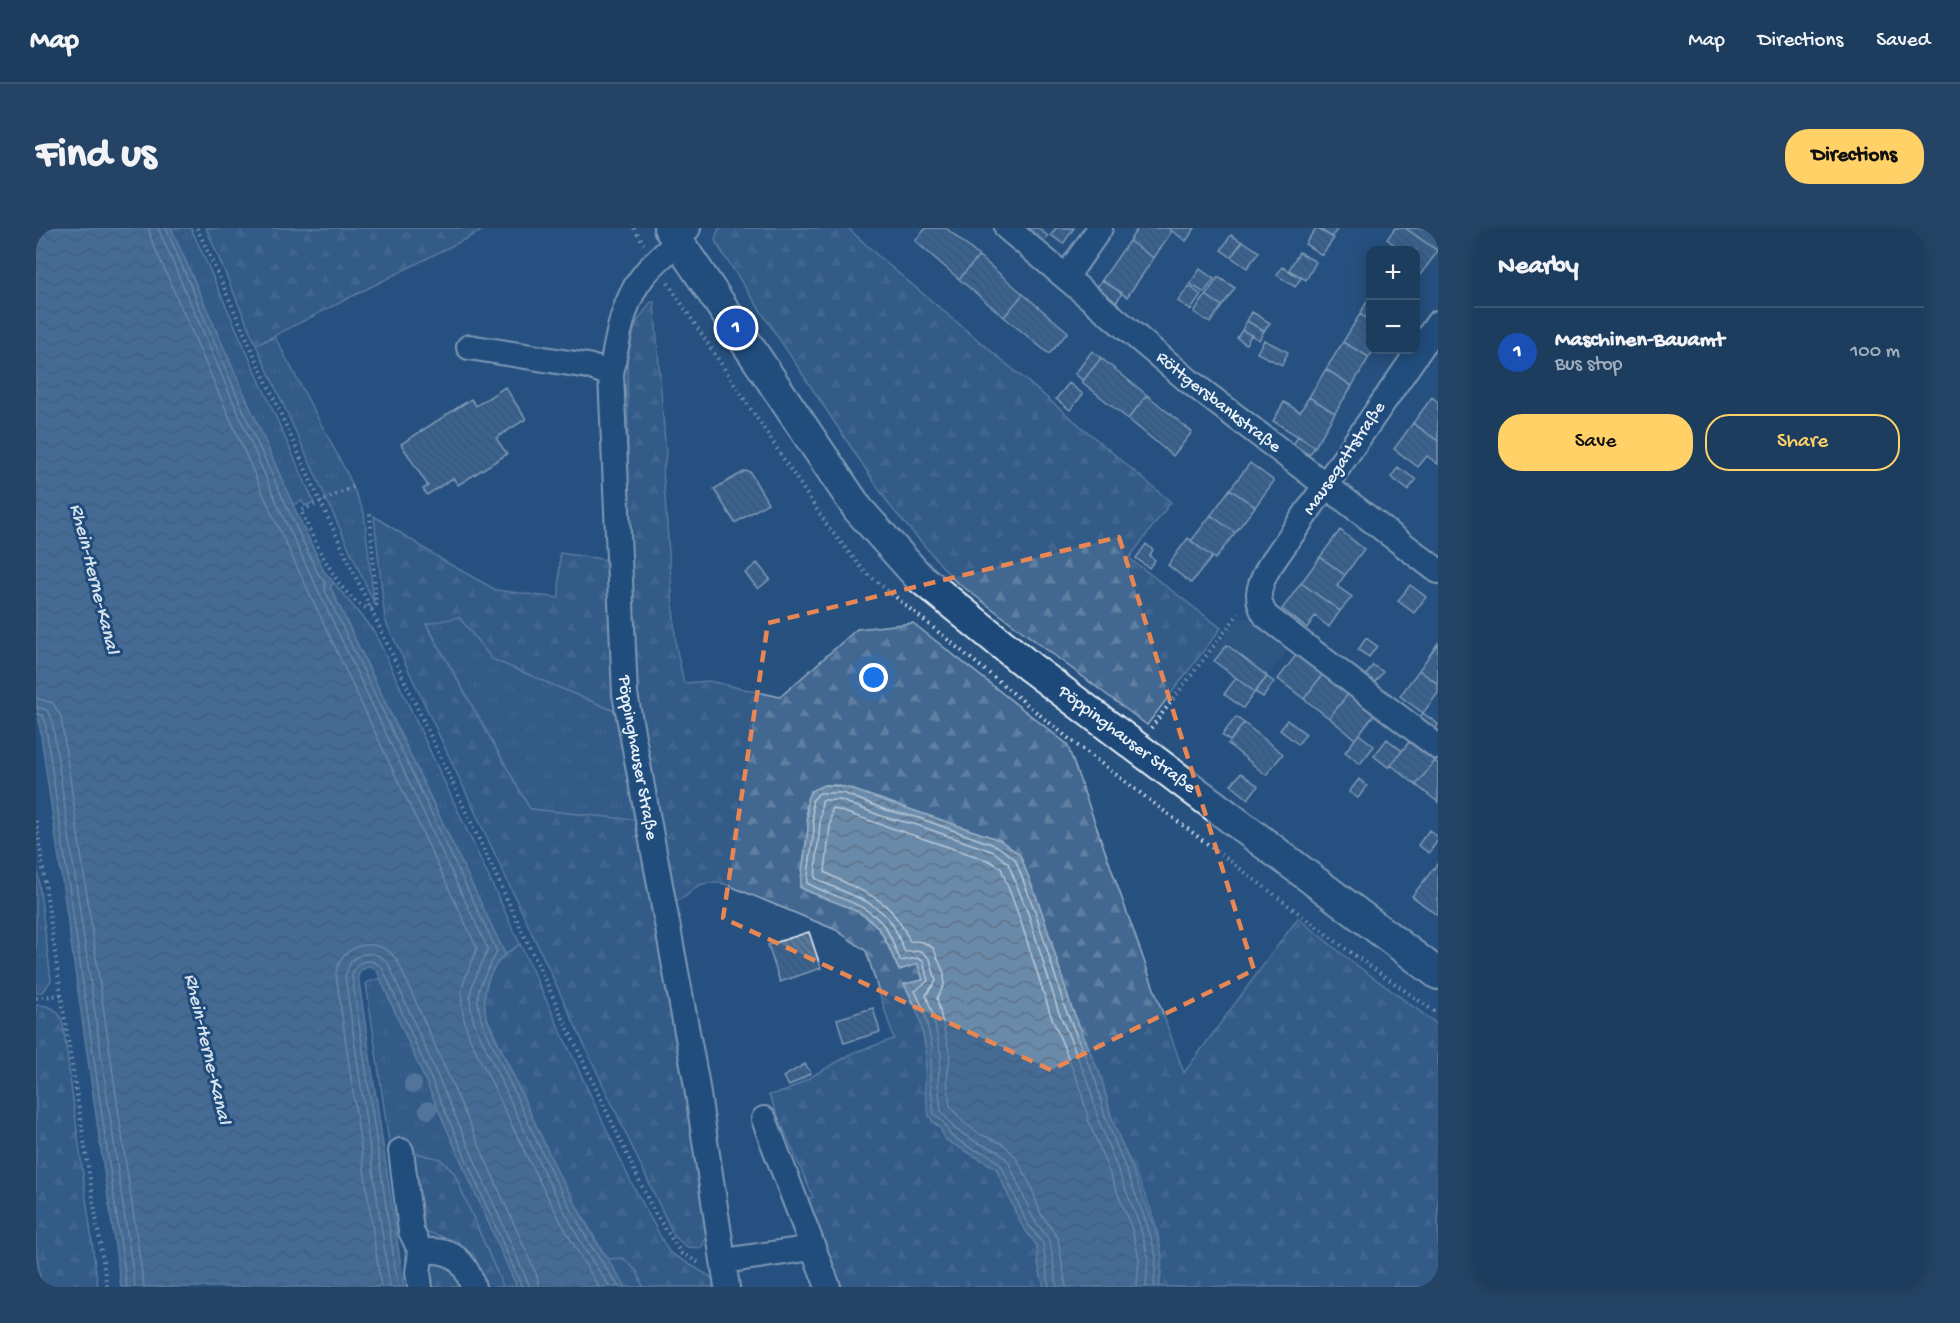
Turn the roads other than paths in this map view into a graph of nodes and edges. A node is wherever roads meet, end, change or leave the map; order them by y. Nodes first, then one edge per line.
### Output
1 (1007, 228) edge
2 (1100, 228) edge
3 (679, 233) edge
4 (1066, 277) junction
5 (1438, 323) edge
6 (470, 347) dead end
7 (611, 374) junction
8 (1327, 486) junction
9 (1438, 571) edge
10 (1438, 747) edge
11 (1438, 974) edge
12 (764, 1119) dead end
13 (400, 1152) dead end
14 (813, 1248) junction
15 (421, 1252) junction
16 (724, 1262) junction
17 (420, 1287) edge
18 (473, 1287) edge
19 (728, 1287) edge
20 (828, 1287) edge

1 - 4 street, Röttgersbankstraße
2 - 4 street
3 - 7 street, Pöppinghauser Straße
3 - 11 main road, Pöppinghauser Straße
4 - 8 street, Röttgersbankstraße
5 - 8 street, Mausegattstraße
6 - 7 street
7 - 16 street, Pöppinghauser Straße
8 - 9 street, Röttgersbankstraße
8 - 10 street, Mausegattstraße
12 - 14 street
13 - 15 street
14 - 16 street
14 - 20 street
15 - 17 street
15 - 18 street
16 - 19 street, Pöppinghauser Straße

